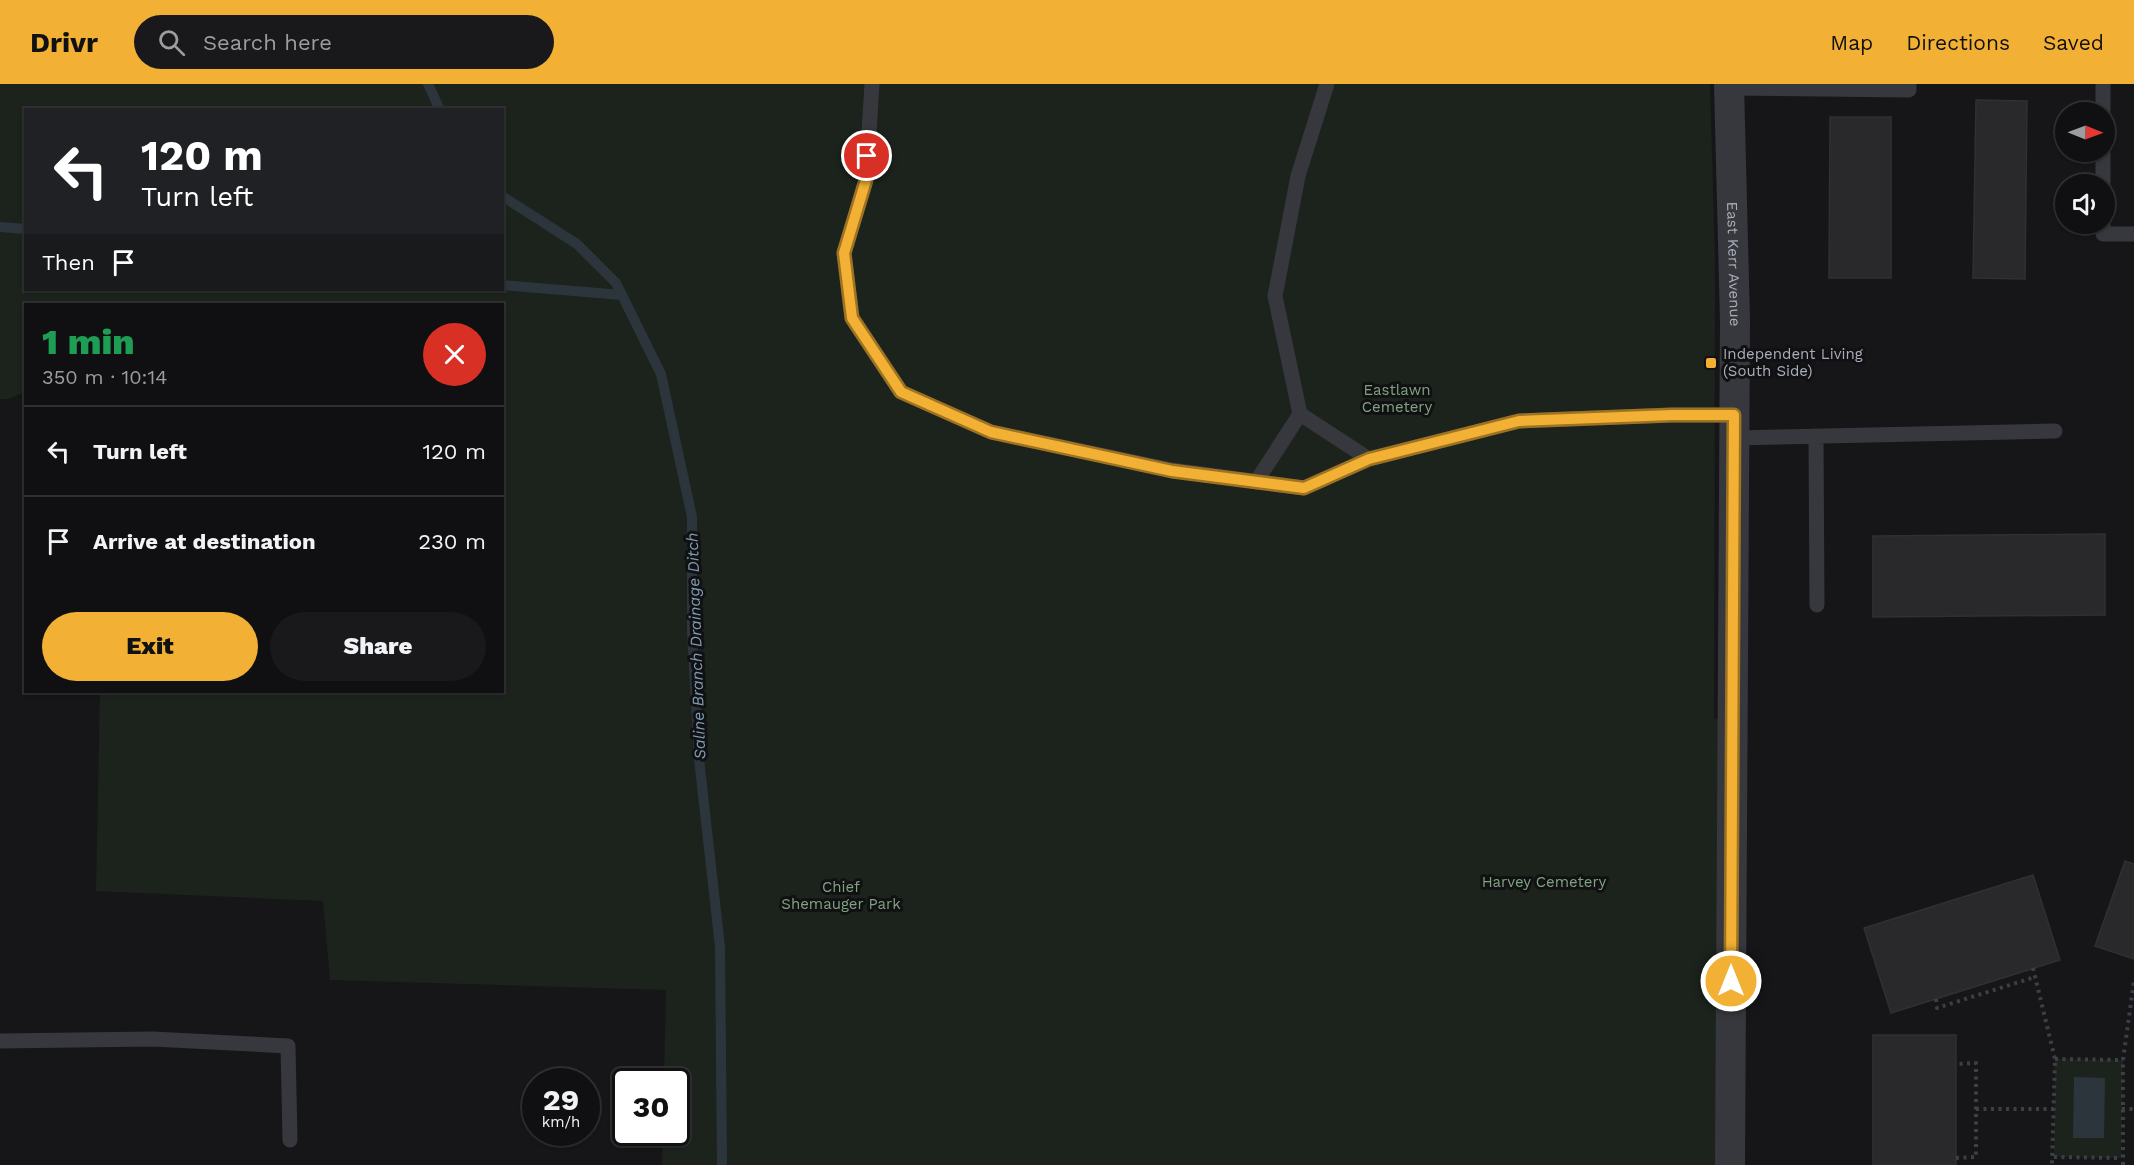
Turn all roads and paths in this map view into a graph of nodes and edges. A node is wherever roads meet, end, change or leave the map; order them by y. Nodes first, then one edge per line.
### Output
1 (872, 84) edge
2 (1327, 84) edge
3 (1909, 84) edge
4 (2103, 84) edge
5 (1729, 86) edge
6 (2103, 102) edge
7 (2115, 234) edge
8 (2134, 234) edge
9 (1300, 414) junction
10 (1734, 427) junction
11 (2055, 430) dead end
12 (1816, 436) junction
13 (1369, 459) junction
14 (1256, 482) junction
15 (1817, 605) dead end
16 (2033, 968) dead end
17 (2035, 977) junction
18 (2134, 981) edge
19 (1936, 999) dead end
20 (0, 1041) edge
21 (2055, 1059) junction
22 (2123, 1060) junction
23 (1956, 1064) dead end
24 (1976, 1109) junction
25 (2055, 1109) dead end
26 (2122, 1109) junction
27 (2134, 1109) edge
28 (290, 1140) dead end
29 (2054, 1157) junction
30 (1956, 1158) dead end
31 (2121, 1158) junction
32 (1730, 1165) edge
33 (2052, 1165) edge
34 (2123, 1165) edge

1 - 14 lane
2 - 9 lane
3 - 5 lane
4 - 6 lane
5 - 10 street, East Kerr Avenue
7 - 8 lane
9 - 13 lane
9 - 14 lane
10 - 12 lane
10 - 13 lane
10 - 32 street, East Kerr Avenue
11 - 12 lane
12 - 15 lane
13 - 14 lane
16 - 17 path
17 - 19 path
17 - 21 path
18 - 22 path
20 - 28 lane
21 - 22 path
21 - 29 path
22 - 26 path
23 - 24 path
24 - 25 path
24 - 30 path
26 - 27 path
26 - 31 path
29 - 31 path
29 - 33 path
31 - 34 path

